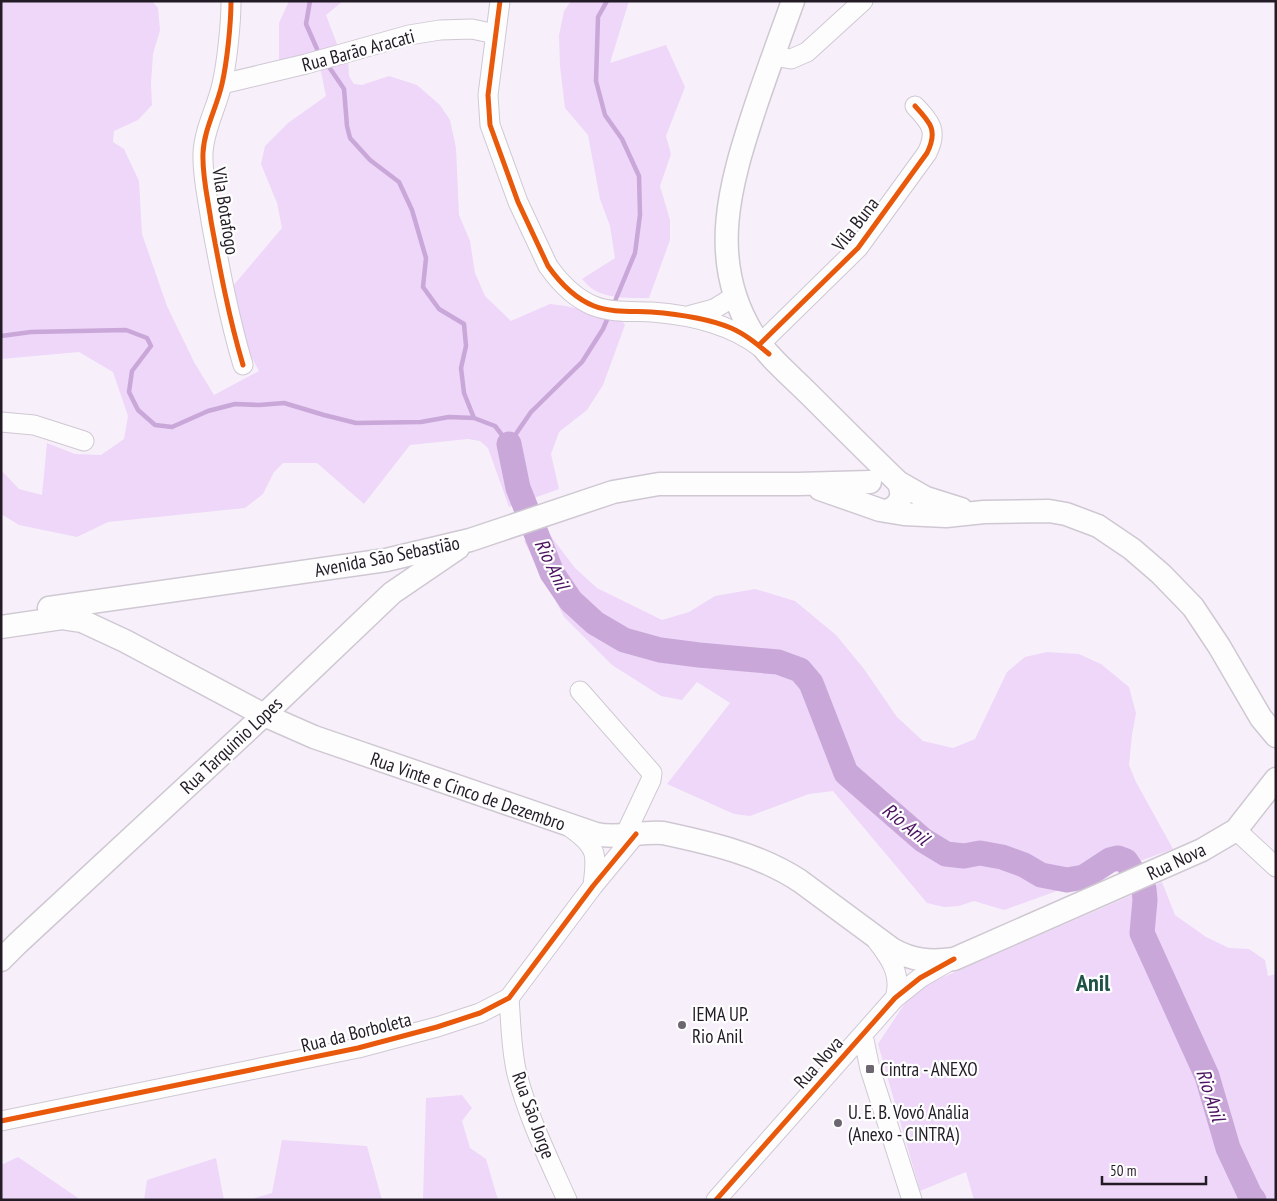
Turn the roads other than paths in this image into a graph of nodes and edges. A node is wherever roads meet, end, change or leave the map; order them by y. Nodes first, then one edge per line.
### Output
1 (231, 1) edge
2 (500, 1) edge
3 (793, 1) edge
4 (864, 1) edge
5 (495, 34) junction
6 (772, 56) junction
7 (222, 84) junction
8 (915, 106) dead end
9 (735, 296) junction
10 (686, 317) junction
11 (765, 349) junction
12 (243, 365) dead end
13 (1, 422) edge
14 (839, 423) junction
15 (84, 441) dead end
16 (896, 480) junction
17 (871, 481) junction
18 (798, 484) junction
19 (880, 510) junction
20 (984, 512) junction
21 (470, 540) junction
22 (386, 560) junction
23 (392, 592) junction
24 (138, 596) junction
25 (1, 616) edge
26 (1, 627) edge
27 (125, 641) junction
28 (580, 691) dead end
29 (264, 715) junction
30 (1276, 736) edge
31 (1276, 779) edge
32 (566, 825) junction
33 (1236, 830) junction
34 (630, 834) junction
35 (1276, 867) edge
36 (593, 886) junction
37 (875, 938) junction
38 (954, 959) junction
39 (1, 960) edge
40 (509, 998) junction
41 (895, 998) junction
42 (862, 1035) junction
43 (1, 1122) edge
44 (567, 1200) edge
45 (716, 1200) edge
46 (912, 1200) edge

1 - 7 street, Vila Botafogo
2 - 5 street
3 - 6 main road
4 - 6 street
5 - 7 street, Rua Barão Aracati
5 - 10 street
6 - 9 main road
7 - 12 street, Vila Botafogo
8 - 11 street, Vila Buna
9 - 10 street
9 - 11 main road
10 - 11 street
11 - 14 main road
13 - 15 street
14 - 16 main road
14 - 17 main road
16 - 17 main road
16 - 19 main road
16 - 20 main road
17 - 18 main road, Avenida São Sebastião
17 - 19 main road
18 - 19 main road, Avenida São Sebastião
18 - 21 main road, Avenida São Sebastião
19 - 20 main road, Avenida São Sebastião
20 - 30 main road
21 - 22 main road, Avenida São Sebastião
21 - 23 main road, Rua Tarquinio Lopes
22 - 23 main road
22 - 24 main road, Avenida São Sebastião
23 - 29 main road, Rua Tarquinio Lopes
24 - 25 main road, Avenida São Sebastião
24 - 27 main road
26 - 27 main road, Rua Vinte e Cinco de Dezembro
27 - 29 main road, Rua Vinte e Cinco de Dezembro
28 - 34 street, Rua da Borboleta
29 - 32 main road, Rua Vinte e Cinco de Dezembro
29 - 39 main road, Rua Tarquinio Lopes
31 - 33 main road, Rua Nova
32 - 34 main road, Rua Vinte e Cinco de Dezembro
32 - 36 street
33 - 35 street
33 - 38 main road, Rua Nova
34 - 36 street, Rua da Borboleta
34 - 37 main road, Rua Vinte e Cinco de Dezembro
36 - 40 street, Rua da Borboleta
37 - 38 main road, Rua Vinte e Cinco de Dezembro
37 - 41 street, Rua Vinte e Cinco de Dezembro
38 - 41 street, Rua Nova
40 - 43 street, Rua da Borboleta
40 - 44 street, Rua São Jorge
41 - 42 street, Rua Nova
42 - 45 street, Rua Nova
42 - 46 street

